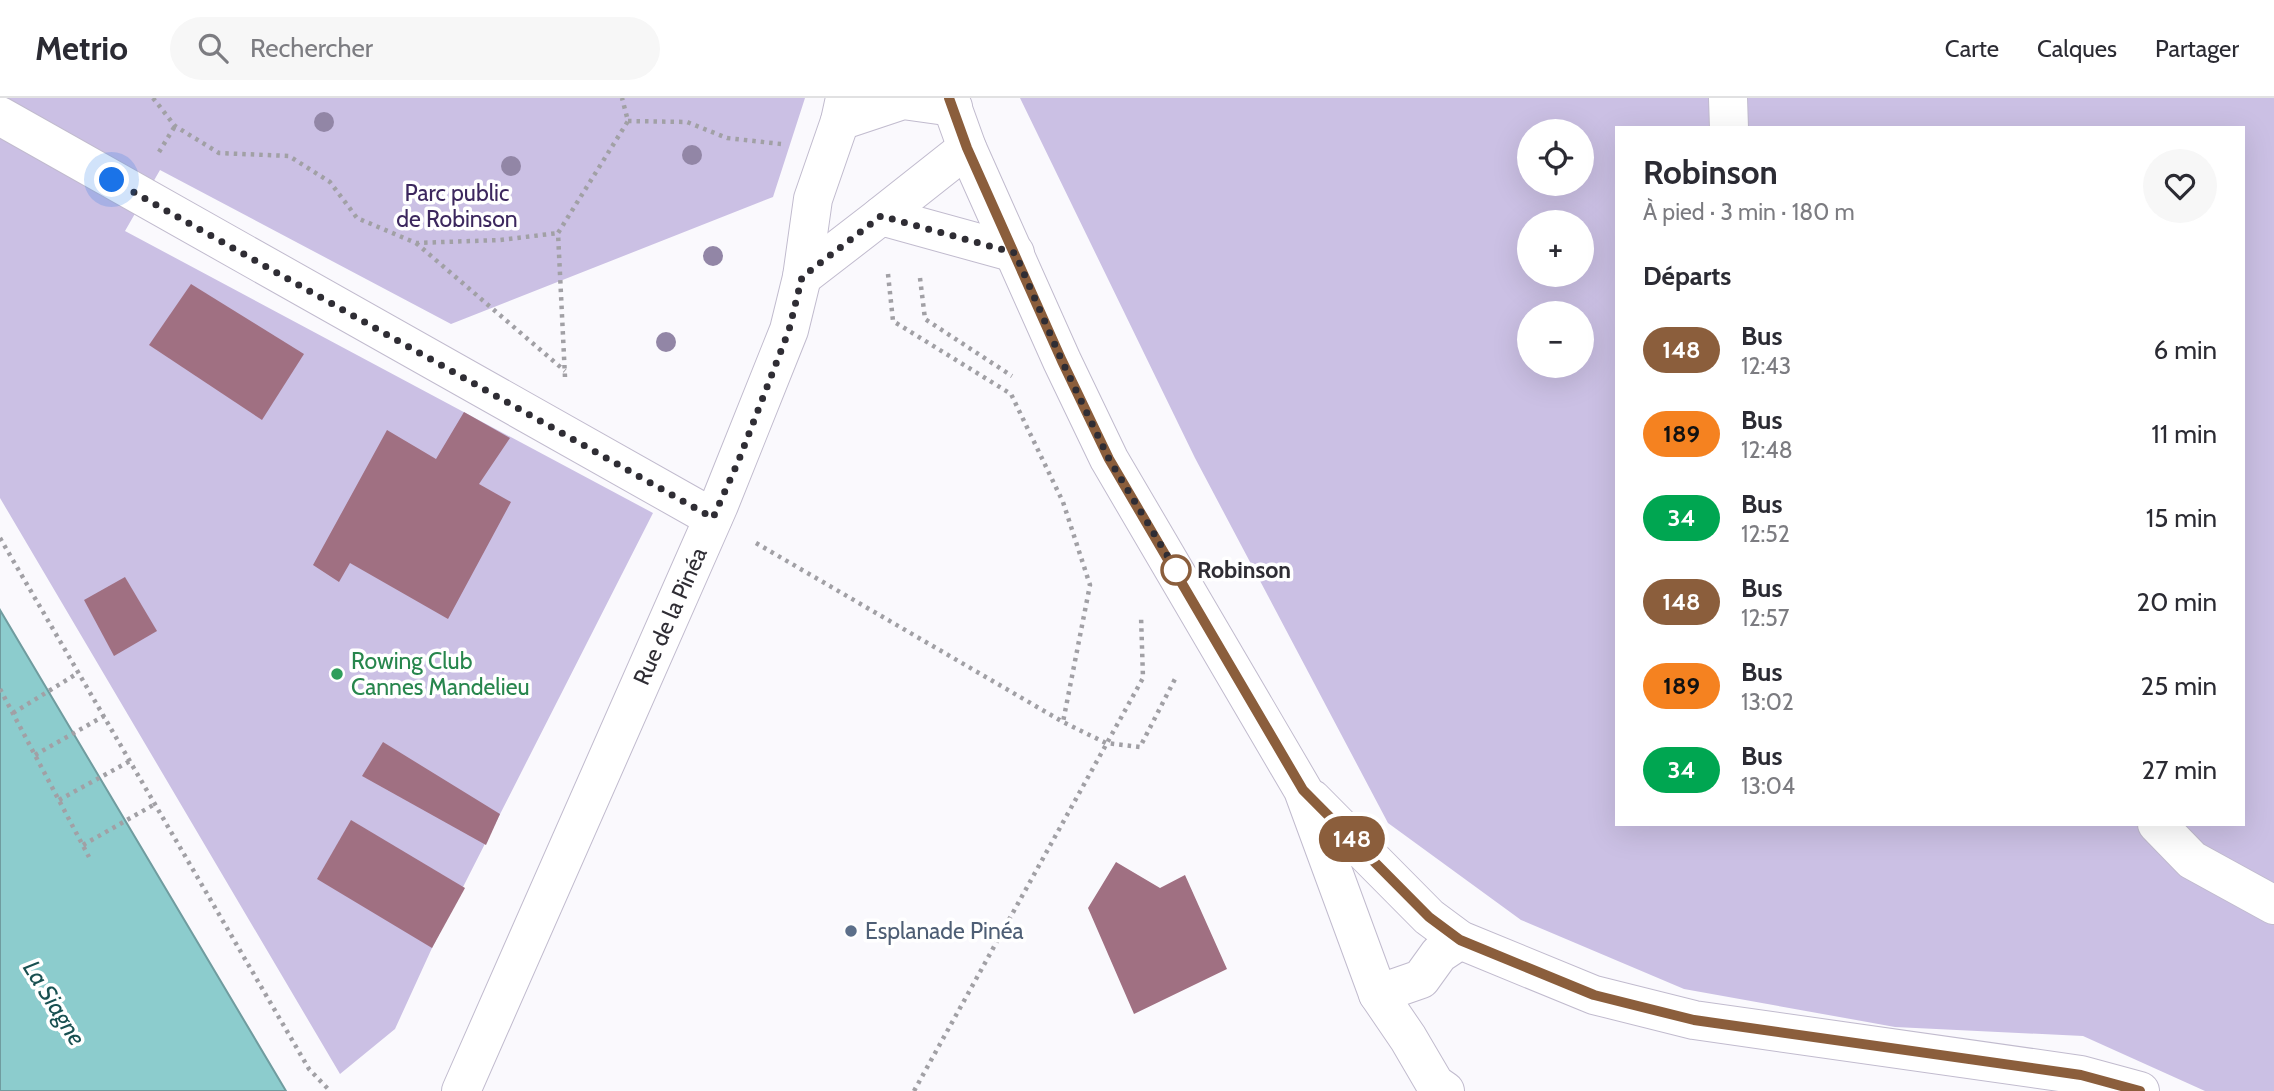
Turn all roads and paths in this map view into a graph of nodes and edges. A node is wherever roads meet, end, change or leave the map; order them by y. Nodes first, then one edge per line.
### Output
1 (153, 98) edge
2 (622, 98) edge
3 (1728, 98) edge
4 (951, 102) edge
5 (0, 116) edge
6 (628, 121) junction
7 (838, 123) edge
8 (1729, 126) edge
9 (967, 148) junction
10 (881, 216) junction
11 (558, 233) junction
12 (416, 243) junction
13 (1015, 253) junction
14 (802, 277) junction
15 (920, 277) dead end
16 (565, 371) junction
17 (1018, 379) dead end
18 (561, 433) junction
19 (713, 518) junction
20 (0, 538) edge
21 (1136, 606) dead end
22 (78, 673) junction
23 (1175, 679) dead end
24 (0, 689) edge
25 (13, 713) junction
26 (104, 716) junction
27 (1063, 722) junction
28 (1106, 743) junction
29 (35, 755) junction
30 (130, 761) junction
31 (1303, 790) junction
32 (59, 800) junction
33 (155, 804) junction
34 (2159, 826) edge
35 (83, 845) junction
36 (89, 857) dead end
37 (2274, 905) edge
38 (1460, 940) junction
39 (1378, 994) junction
40 (330, 1091) edge
41 (461, 1091) edge
42 (914, 1091) edge
43 (1445, 1091) edge
44 (2140, 1091) edge

1 - 12 path
2 - 6 path
3 - 8 main road
4 - 7 main road
4 - 9 main road
5 - 18 main road
6 - 7 path
6 - 11 path
7 - 14 main road, Rue de la Pinéa
9 - 10 main road
9 - 13 main road
10 - 13 main road
10 - 14 main road
10 - 27 path
11 - 12 path
11 - 16 path
12 - 16 path
13 - 31 main road
14 - 19 main road, Rue de la Pinéa
15 - 17 path
16 - 18 path
18 - 19 main road
19 - 27 path
19 - 41 main road, Rue de la Pinéa
20 - 22 path
21 - 28 path
22 - 25 path
22 - 26 path
23 - 28 path
24 - 25 path
25 - 29 path
26 - 29 path
26 - 30 path
27 - 28 path
28 - 42 path
29 - 32 path
30 - 32 path
30 - 33 path
31 - 38 main road
31 - 39 main road
32 - 35 path
33 - 35 path
33 - 40 path
34 - 37 main road
35 - 36 path
38 - 39 main road
38 - 44 main road
39 - 43 main road

